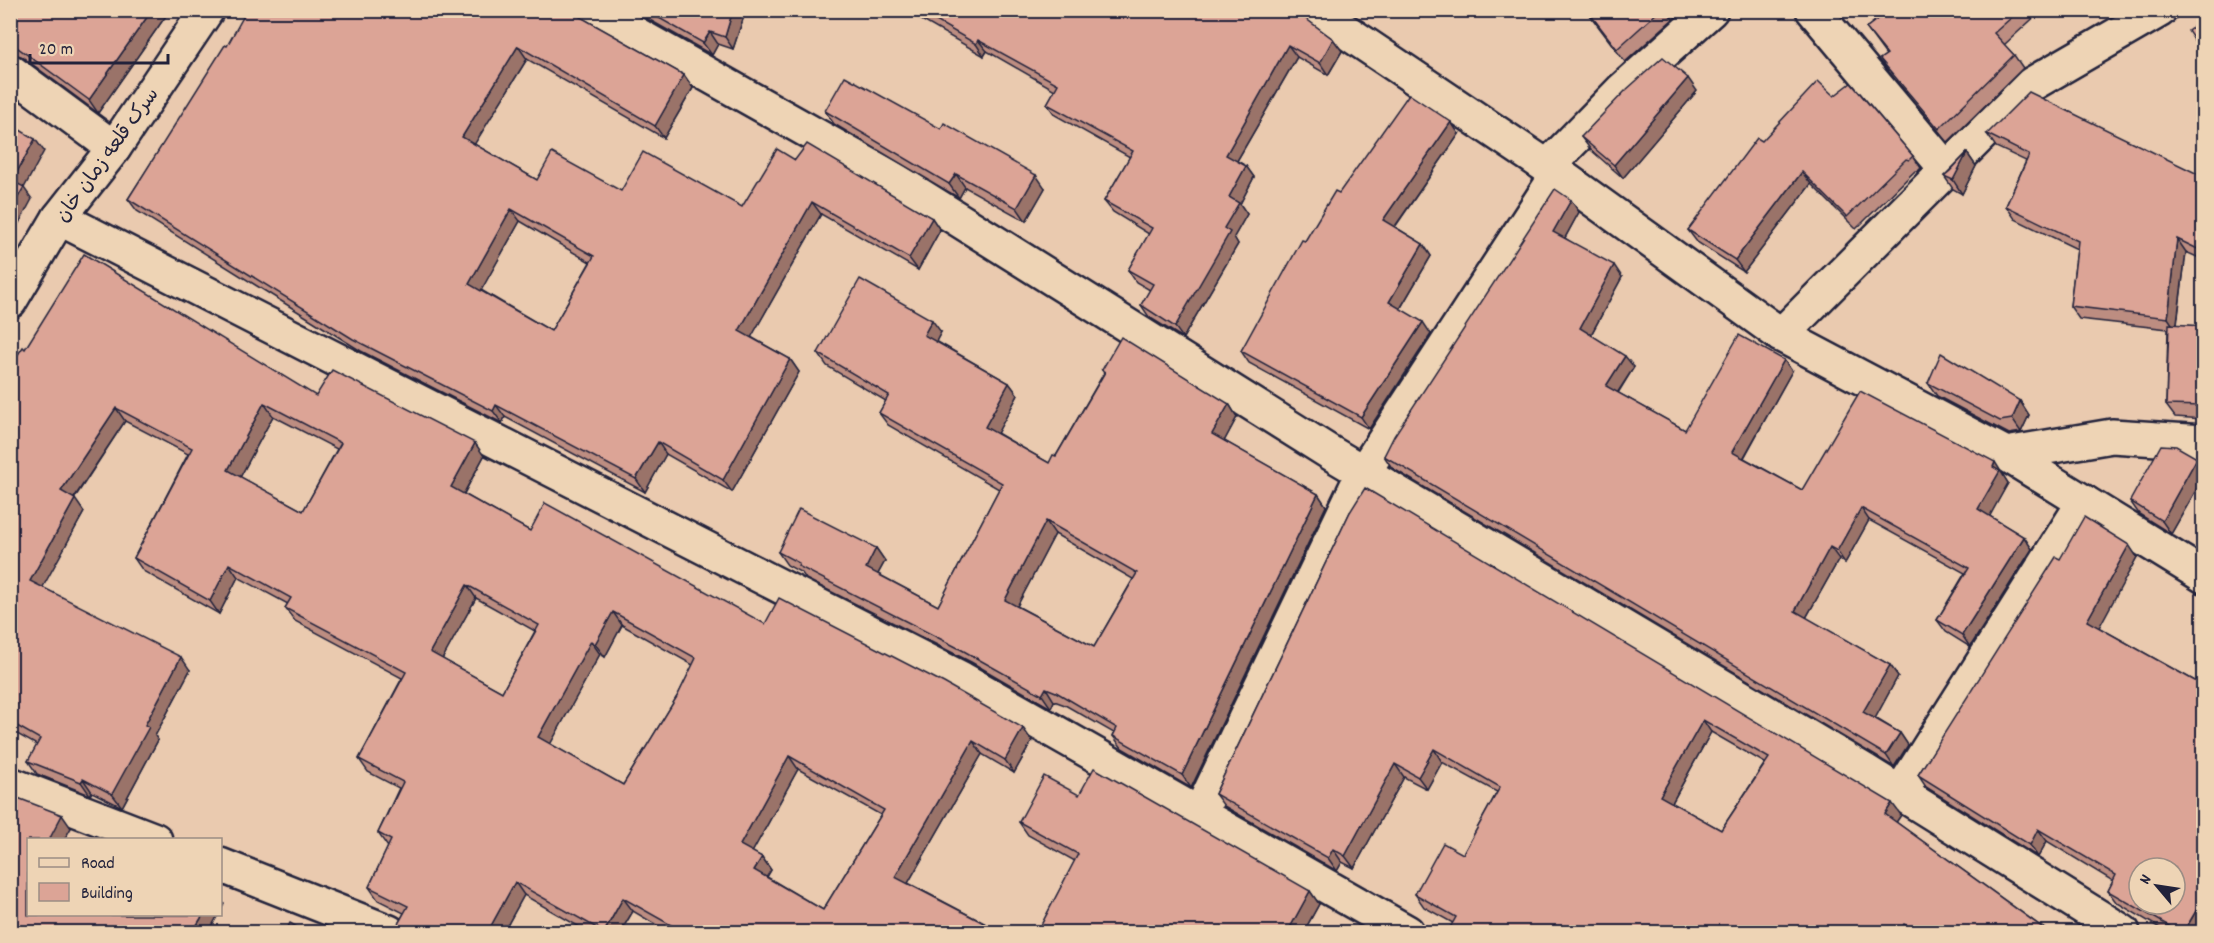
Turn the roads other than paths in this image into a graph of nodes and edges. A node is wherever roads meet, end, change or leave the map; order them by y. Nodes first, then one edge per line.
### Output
1 (207, 10) edge
2 (593, 10) edge
3 (1314, 10) edge
4 (1710, 10) edge
5 (1813, 10) edge
6 (2160, 10) edge
7 (10, 71) edge
8 (114, 148) junction
9 (1947, 170) junction
10 (1552, 171) junction
11 (59, 218) junction
12 (10, 301) edge
13 (1781, 335) junction
14 (2204, 442) edge
15 (2006, 454) junction
16 (1363, 473) junction
17 (2084, 502) junction
18 (2204, 576) edge
19 (10, 784) edge
20 (1900, 793) junction
21 (1198, 815) junction
22 (150, 838) edge
23 (222, 866) edge
24 (389, 933) edge
25 (1407, 933) edge
26 (2123, 933) edge

1 - 8 street, سرک قلعه زمان خان
2 - 16 street
3 - 10 street
4 - 10 street
5 - 9 street
6 - 9 street
7 - 8 street
8 - 11 street, سرک قلعه زمان خان
9 - 13 street
10 - 13 street
10 - 16 street
11 - 12 street, سرک قلعه زمان خان
11 - 21 street
13 - 15 street
14 - 15 street
15 - 17 street
16 - 20 street
16 - 21 street
17 - 18 street
17 - 20 street
19 - 22 street
20 - 26 street
21 - 25 street
23 - 24 street

